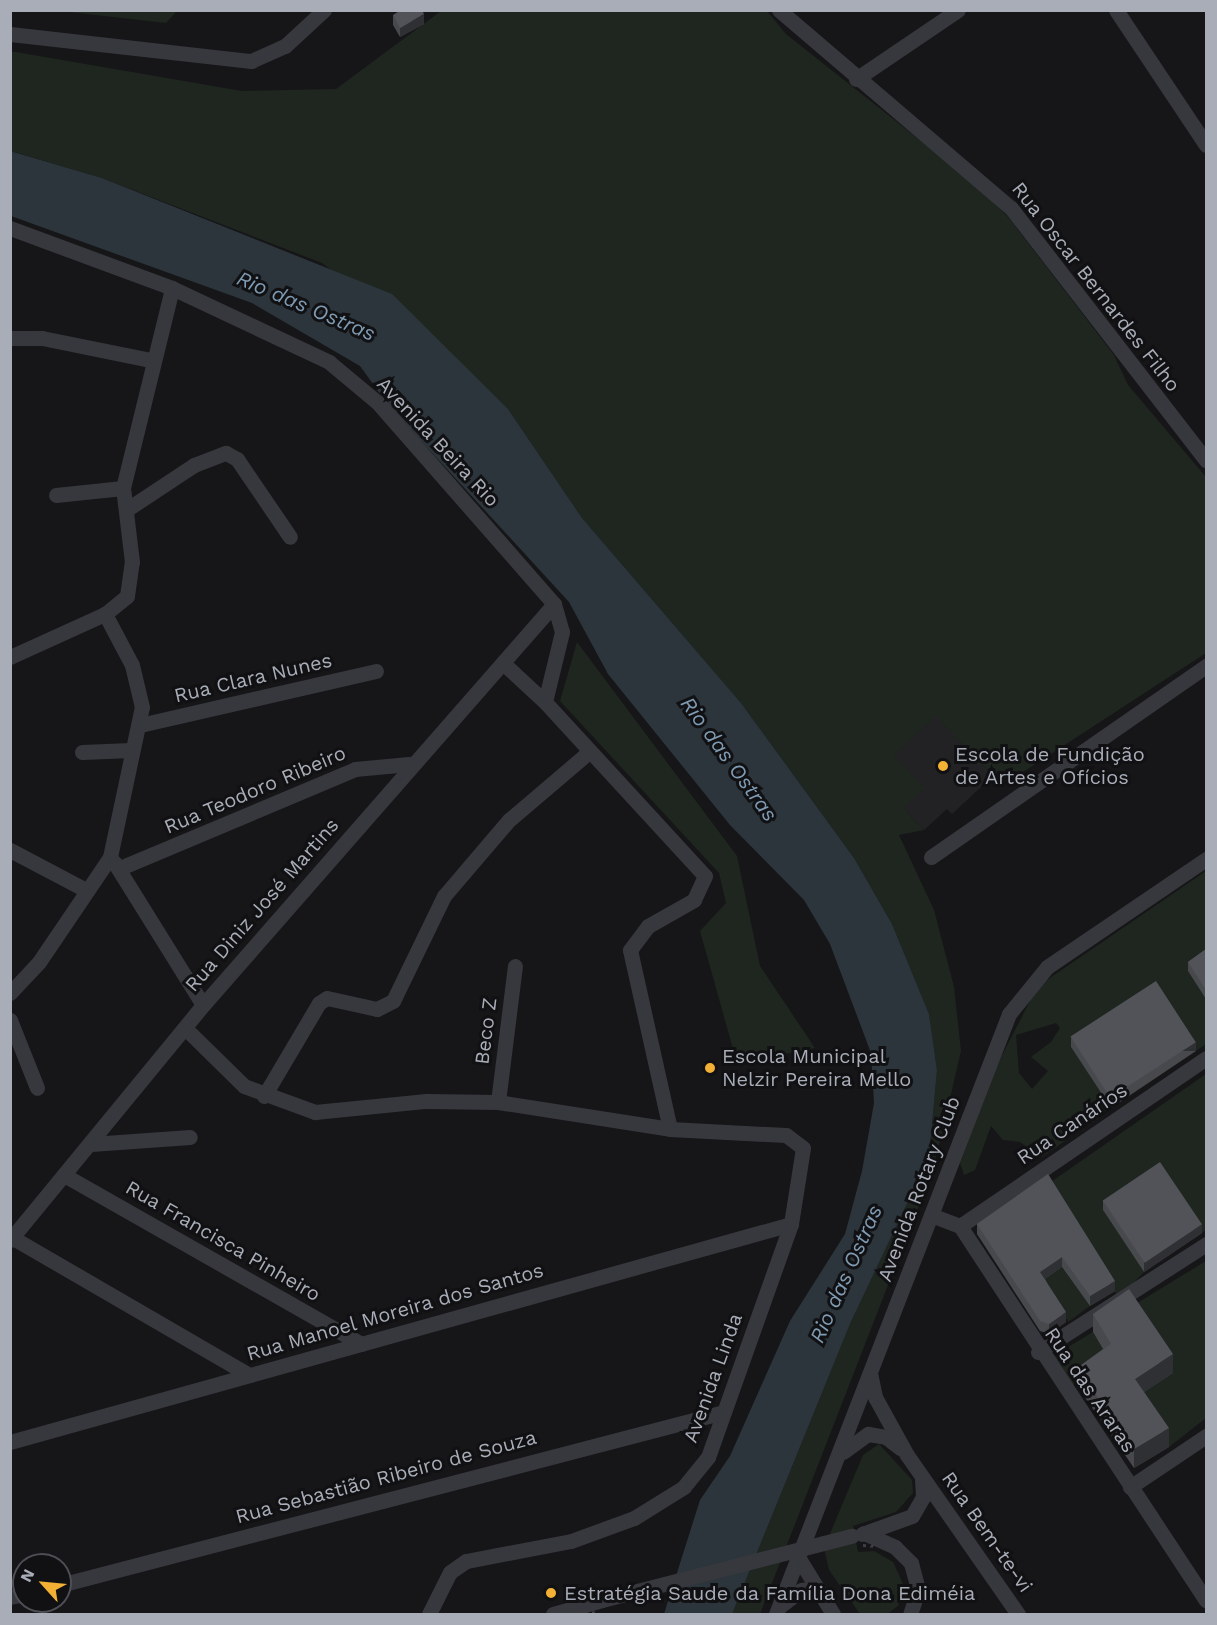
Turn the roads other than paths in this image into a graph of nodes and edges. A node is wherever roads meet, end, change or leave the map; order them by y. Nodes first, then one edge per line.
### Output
1 (324, 10) edge
2 (779, 10) edge
3 (958, 10) edge
4 (1116, 10) edge
5 (10, 34) edge
6 (856, 79) junction
7 (1206, 145) edge
8 (10, 228) edge
9 (172, 288) junction
10 (10, 338) edge
11 (150, 360) junction
12 (1206, 459) edge
13 (123, 488) junction
14 (56, 495) dead end
15 (126, 510) junction
16 (290, 537) dead end
17 (554, 604) junction
18 (105, 615) junction
19 (10, 657) edge
20 (504, 663) junction
21 (1206, 666) edge
22 (376, 671) dead end
23 (545, 702) junction
24 (140, 725) junction
25 (131, 750) junction
26 (590, 751) junction
27 (82, 752) dead end
28 (409, 764) junction
29 (10, 850) edge
30 (931, 857) dead end
31 (1206, 859) edge
32 (115, 862) junction
33 (86, 890) junction
34 (515, 966) dead end
35 (10, 993) edge
36 (203, 1005) junction
37 (10, 1020) edge
38 (185, 1028) junction
39 (1206, 1058) edge
40 (37, 1088) dead end
41 (264, 1096) junction
42 (498, 1102) junction
43 (670, 1129) junction
44 (190, 1137) dead end
45 (91, 1144) junction
46 (64, 1175) junction
47 (931, 1215) junction
48 (790, 1224) junction
49 (960, 1226) junction
50 (12, 1239) edge
51 (1206, 1244) edge
52 (361, 1344) junction
53 (1038, 1352) junction
54 (870, 1372) junction
55 (249, 1375) junction
56 (724, 1412) junction
57 (1206, 1436) edge
58 (10, 1442) edge
59 (907, 1455) junction
60 (832, 1471) junction
61 (921, 1474) junction
62 (1130, 1487) junction
63 (858, 1534) junction
64 (798, 1557) junction
65 (72, 1582) edge
66 (817, 1588) junction
67 (1206, 1601) edge
68 (778, 1610) edge
69 (429, 1614) edge
70 (552, 1614) edge
71 (833, 1614) edge
72 (910, 1614) edge
73 (1018, 1614) edge

1 - 5 street
2 - 6 street, Rua Oscar Bernardes Filho
3 - 6 street
4 - 7 street
6 - 12 street, Rua Oscar Bernardes Filho
8 - 9 street, Avenida Beira Rio
9 - 11 street
9 - 17 street, Avenida Beira Rio
10 - 11 street
11 - 13 street
13 - 14 street
13 - 15 street
15 - 16 street
15 - 18 street
17 - 20 street, Rua Diniz José Martins
17 - 23 street, Avenida Beira Rio
18 - 19 street
18 - 24 street
20 - 23 street
20 - 28 street, Rua Diniz José Martins
21 - 30 street
22 - 24 street, Rua Clara Nunes
23 - 26 street
24 - 25 street
25 - 27 street
25 - 32 street
26 - 41 street
26 - 43 street
28 - 32 street, Rua Teodoro Ribeiro
28 - 36 street, Rua Diniz José Martins
29 - 33 street
31 - 47 street, Avenida Rotary Club
32 - 33 street
32 - 36 street
33 - 35 street
34 - 42 street, Beco Z
36 - 38 street, Rua Diniz José Martins
37 - 40 street
38 - 41 street
38 - 45 street, Rua Diniz José Martins
39 - 49 street, Rua Canários
41 - 42 street
42 - 43 street
43 - 48 street, Avenida Linda
44 - 45 street
45 - 46 street, Rua Diniz José Martins
46 - 50 street, Rua Diniz José Martins
46 - 52 street, Rua Francisca Pinheiro
47 - 49 street
47 - 54 street, Avenida Rotary Club
48 - 52 street, Rua Manoel Moreira dos Santos
48 - 56 street, Avenida Linda
49 - 53 street, Rua das Araras
50 - 55 street
51 - 53 street
52 - 55 street, Rua Manoel Moreira dos Santos
53 - 62 street, Rua das Araras
54 - 59 street
54 - 60 street, Avenida Rotary Club
55 - 58 street, Rua Manoel Moreira dos Santos
56 - 65 street, Rua Sebastião Ribeiro de Souza
56 - 69 street, Avenida Linda
57 - 62 street
59 - 60 street
59 - 61 street, Rua Bem-te-vi
60 - 64 street, Avenida Rotary Club
61 - 63 street
61 - 73 street, Rua Bem-te-vi
62 - 67 street, Rua das Araras
63 - 70 street, bridge
63 - 72 street
64 - 66 street
64 - 68 street, Avenida Rotary Club
66 - 68 street
66 - 71 street

